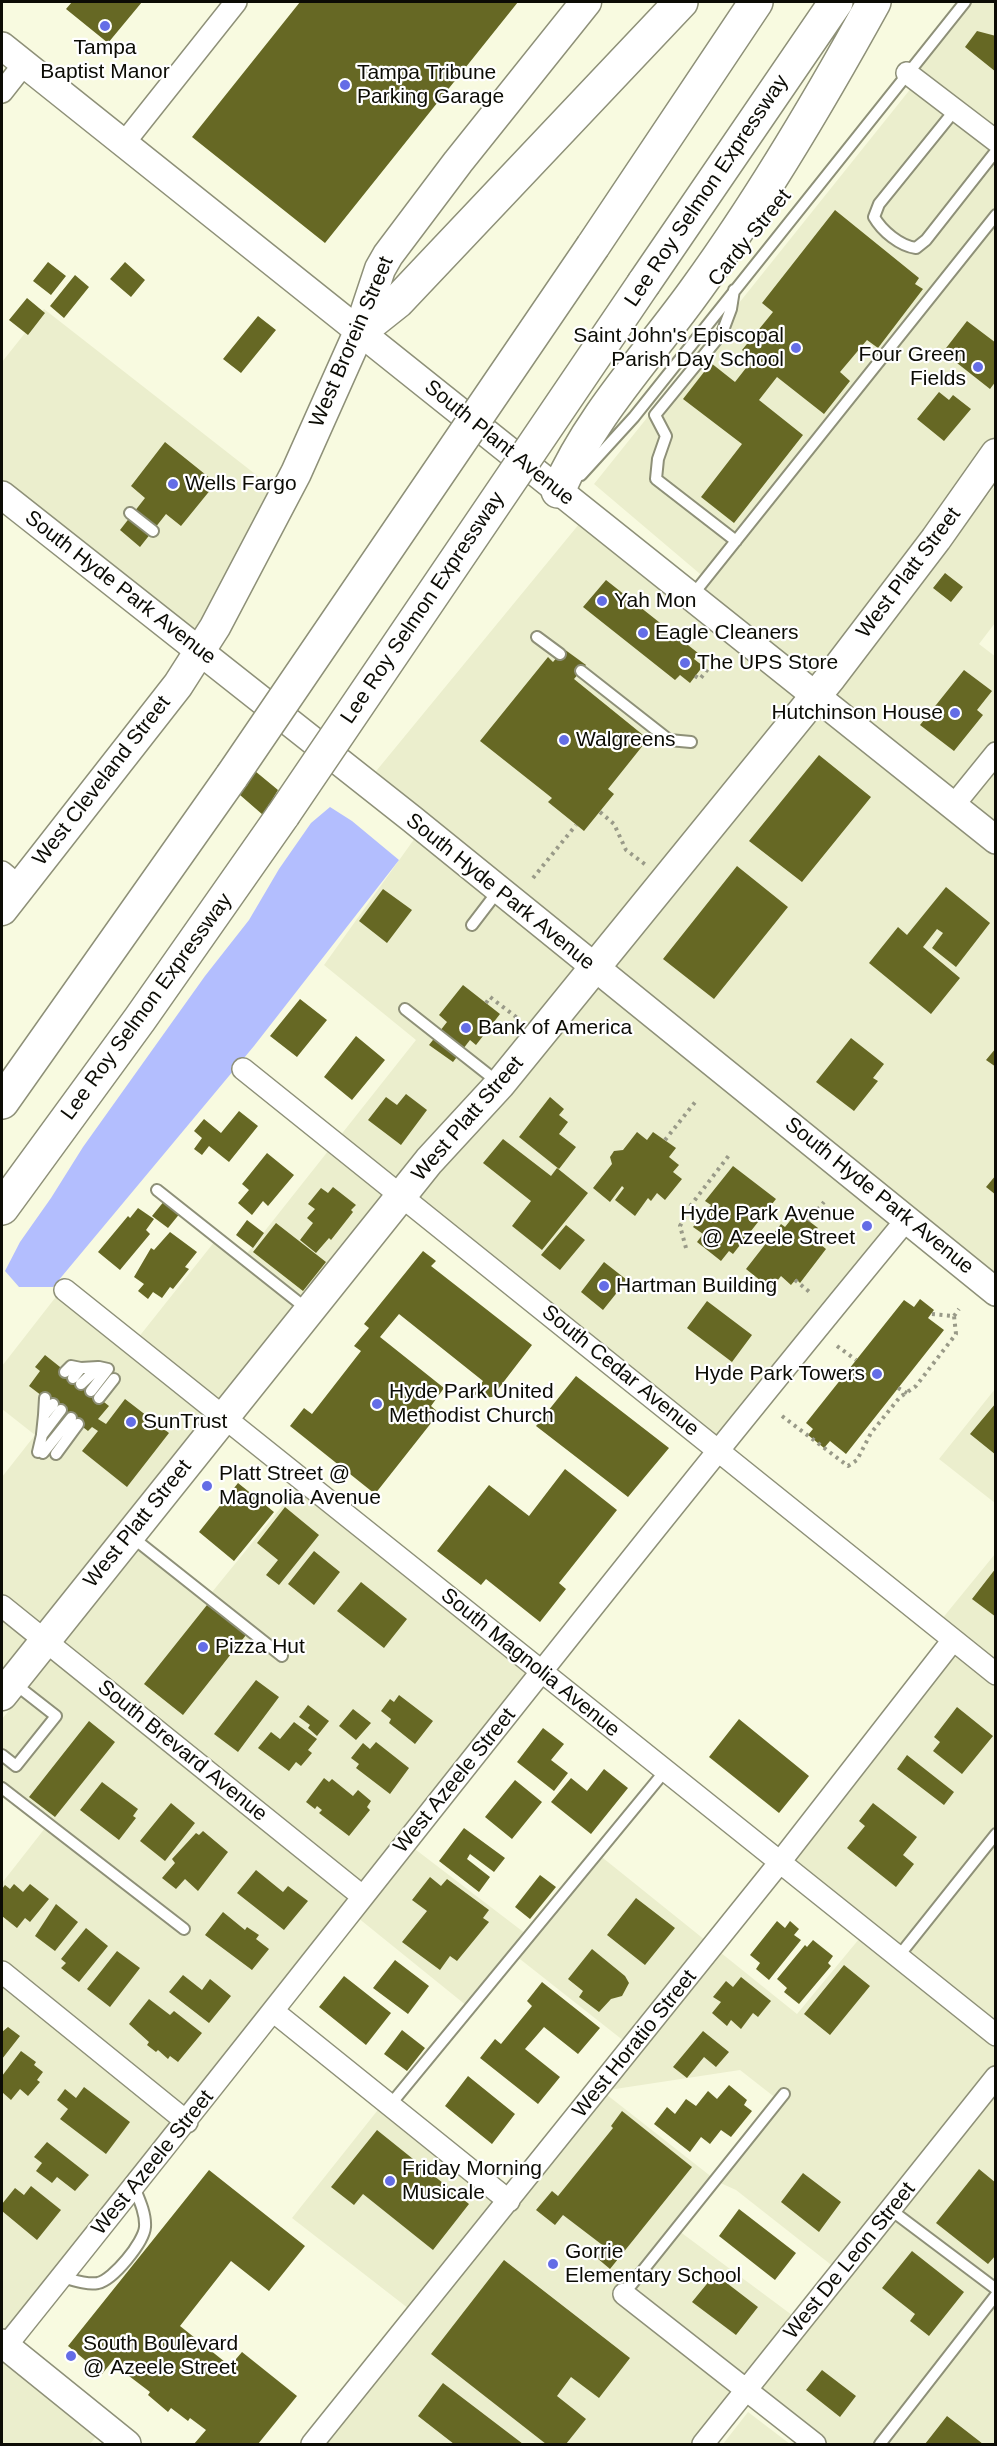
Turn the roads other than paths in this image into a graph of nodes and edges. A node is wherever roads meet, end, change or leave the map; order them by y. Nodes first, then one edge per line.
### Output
1 (236, 2) edge
2 (586, 2) edge
3 (681, 2) edge
4 (756, 2) edge
5 (836, 2) edge
6 (874, 2) edge
7 (965, 2) edge
8 (2, 46) edge
9 (24, 64) junction
10 (907, 73) junction
11 (2, 92) edge
12 (955, 110) junction
13 (996, 141) edge
14 (123, 143) junction
15 (996, 151) edge
16 (996, 215) edge
17 (734, 290) junction
18 (359, 332) junction
19 (996, 454) edge
20 (558, 490) junction
21 (2, 495) edge
22 (130, 513) dead end
23 (153, 531) dead end
24 (736, 541) junction
25 (691, 597) junction
26 (537, 637) dead end
27 (200, 651) junction
28 (560, 654) dead end
29 (581, 671) dead end
30 (815, 697) junction
31 (691, 742) dead end
32 (996, 753) edge
33 (953, 806) junction
34 (996, 840) edge
35 (11, 879) edge
36 (498, 891) junction
37 (2, 910) edge
38 (472, 925) dead end
39 (595, 969) junction
40 (405, 1008) dead end
41 (243, 1069) dead end
42 (500, 1084) junction
43 (2, 1102) edge
44 (157, 1190) dead end
45 (402, 1196) junction
46 (2, 1208) edge
47 (908, 1220) junction
48 (65, 1290) dead end
49 (996, 1292) edge
50 (309, 1311) junction
51 (103, 1368) junction
52 (114, 1379) dead end
53 (225, 1416) junction
54 (42, 1435) junction
55 (719, 1451) junction
56 (56, 1454) dead end
57 (130, 1535) junction
58 (2, 1606) edge
59 (954, 1640) junction
60 (45, 1641) junction
61 (282, 1656) dead end
62 (542, 1673) junction
63 (996, 1674) edge
64 (7, 1688) edge
65 (2, 1755) edge
66 (665, 1771) junction
67 (2, 1788) edge
68 (996, 1834) edge
69 (780, 1863) junction
70 (362, 1896) junction
71 (184, 1929) dead end
72 (898, 1957) junction
73 (2, 1972) edge
74 (273, 2011) junction
75 (996, 2035) edge
76 (996, 2077) edge
77 (784, 2094) dead end
78 (390, 2105) junction
79 (187, 2122) junction
80 (134, 2187) junction
81 (509, 2201) junction
82 (891, 2210) junction
83 (62, 2277) junction
84 (996, 2289) edge
85 (624, 2294) joint
86 (996, 2295) edge
87 (4, 2344) edge
88 (746, 2391) junction
89 (128, 2445) edge
90 (312, 2445) edge
91 (703, 2445) edge
92 (815, 2445) edge
93 (880, 2445) edge

1 - 14 street
2 - 18 main road, West Brorein Street
3 - 18 highway
4 - 43 highway, bridge
5 - 46 highway, Lee Roy Selmon Expressway, bridge
6 - 20 highway
7 - 10 lane, Cardy Street
8 - 9 street, South Plant Avenue
9 - 11 street
9 - 14 street, South Plant Avenue
10 - 12 street
10 - 17 lane, Cardy Street
12 - 13 street
12 - 15 lane
14 - 18 street, South Plant Avenue
16 - 24 lane
17 - 20 lane, Cardy Street
17 - 24 lane
18 - 20 street, South Plant Avenue
18 - 27 main road, West Brorein Street
19 - 30 main road, West Platt Street
20 - 25 street, South Plant Avenue
21 - 27 street, South Hyde Park Avenue
22 - 23 lane
24 - 25 lane
25 - 30 street, South Plant Avenue
26 - 28 lane
27 - 35 main road, West Cleveland Street
27 - 36 street, South Hyde Park Avenue
29 - 31 lane
30 - 33 street, South Plant Avenue
30 - 39 main road, West Platt Street
32 - 33 street
33 - 34 street, South Plant Avenue
35 - 37 main road, West Cleveland Street
36 - 38 lane
36 - 39 street, South Hyde Park Avenue
39 - 42 main road, West Platt Street
39 - 47 street, South Hyde Park Avenue
40 - 42 lane
41 - 45 street, South Cedar Avenue
42 - 45 main road, West Platt Street
44 - 50 lane
45 - 50 main road, West Platt Street
45 - 55 street, South Cedar Avenue
47 - 49 street, South Hyde Park Avenue
47 - 55 street, West Azeele Street
48 - 53 street, South Magnolia Avenue
50 - 53 main road, West Platt Street
51 - 51 lane
51 - 52 lane
53 - 57 main road, West Platt Street
53 - 62 street, South Magnolia Avenue
54 - 54 lane
54 - 56 lane
55 - 59 street, South Cedar Avenue
55 - 62 street, West Azeele Street
57 - 60 main road, West Platt Street
57 - 61 lane
58 - 60 street, South Brevard Avenue
59 - 63 street, South Cedar Avenue
59 - 69 street, West Horatio Street
60 - 64 main road, West Platt Street
60 - 70 street, South Brevard Avenue
62 - 66 street, South Magnolia Avenue
62 - 70 street, West Azeele Street
64 - 65 lane
66 - 69 street, South Magnolia Avenue
66 - 78 lane
67 - 71 lane
68 - 72 lane
69 - 72 street, South Magnolia Avenue
69 - 81 street, West Horatio Street
70 - 74 street, West Azeele Street
72 - 75 street, South Magnolia Avenue
73 - 79 street
74 - 78 street
74 - 79 street, West Azeele Street
76 - 82 street, West De Leon Street
77 - 85 lane
78 - 81 street
79 - 80 street, West Azeele Street
80 - 83 street, West Azeele Street
80 - 83 lane
81 - 90 street, West Horatio Street
82 - 84 lane
82 - 88 street, West De Leon Street
83 - 87 street, West Azeele Street
85 - 88 street
86 - 93 lane
87 - 89 street
88 - 91 street, West De Leon Street
88 - 92 street

